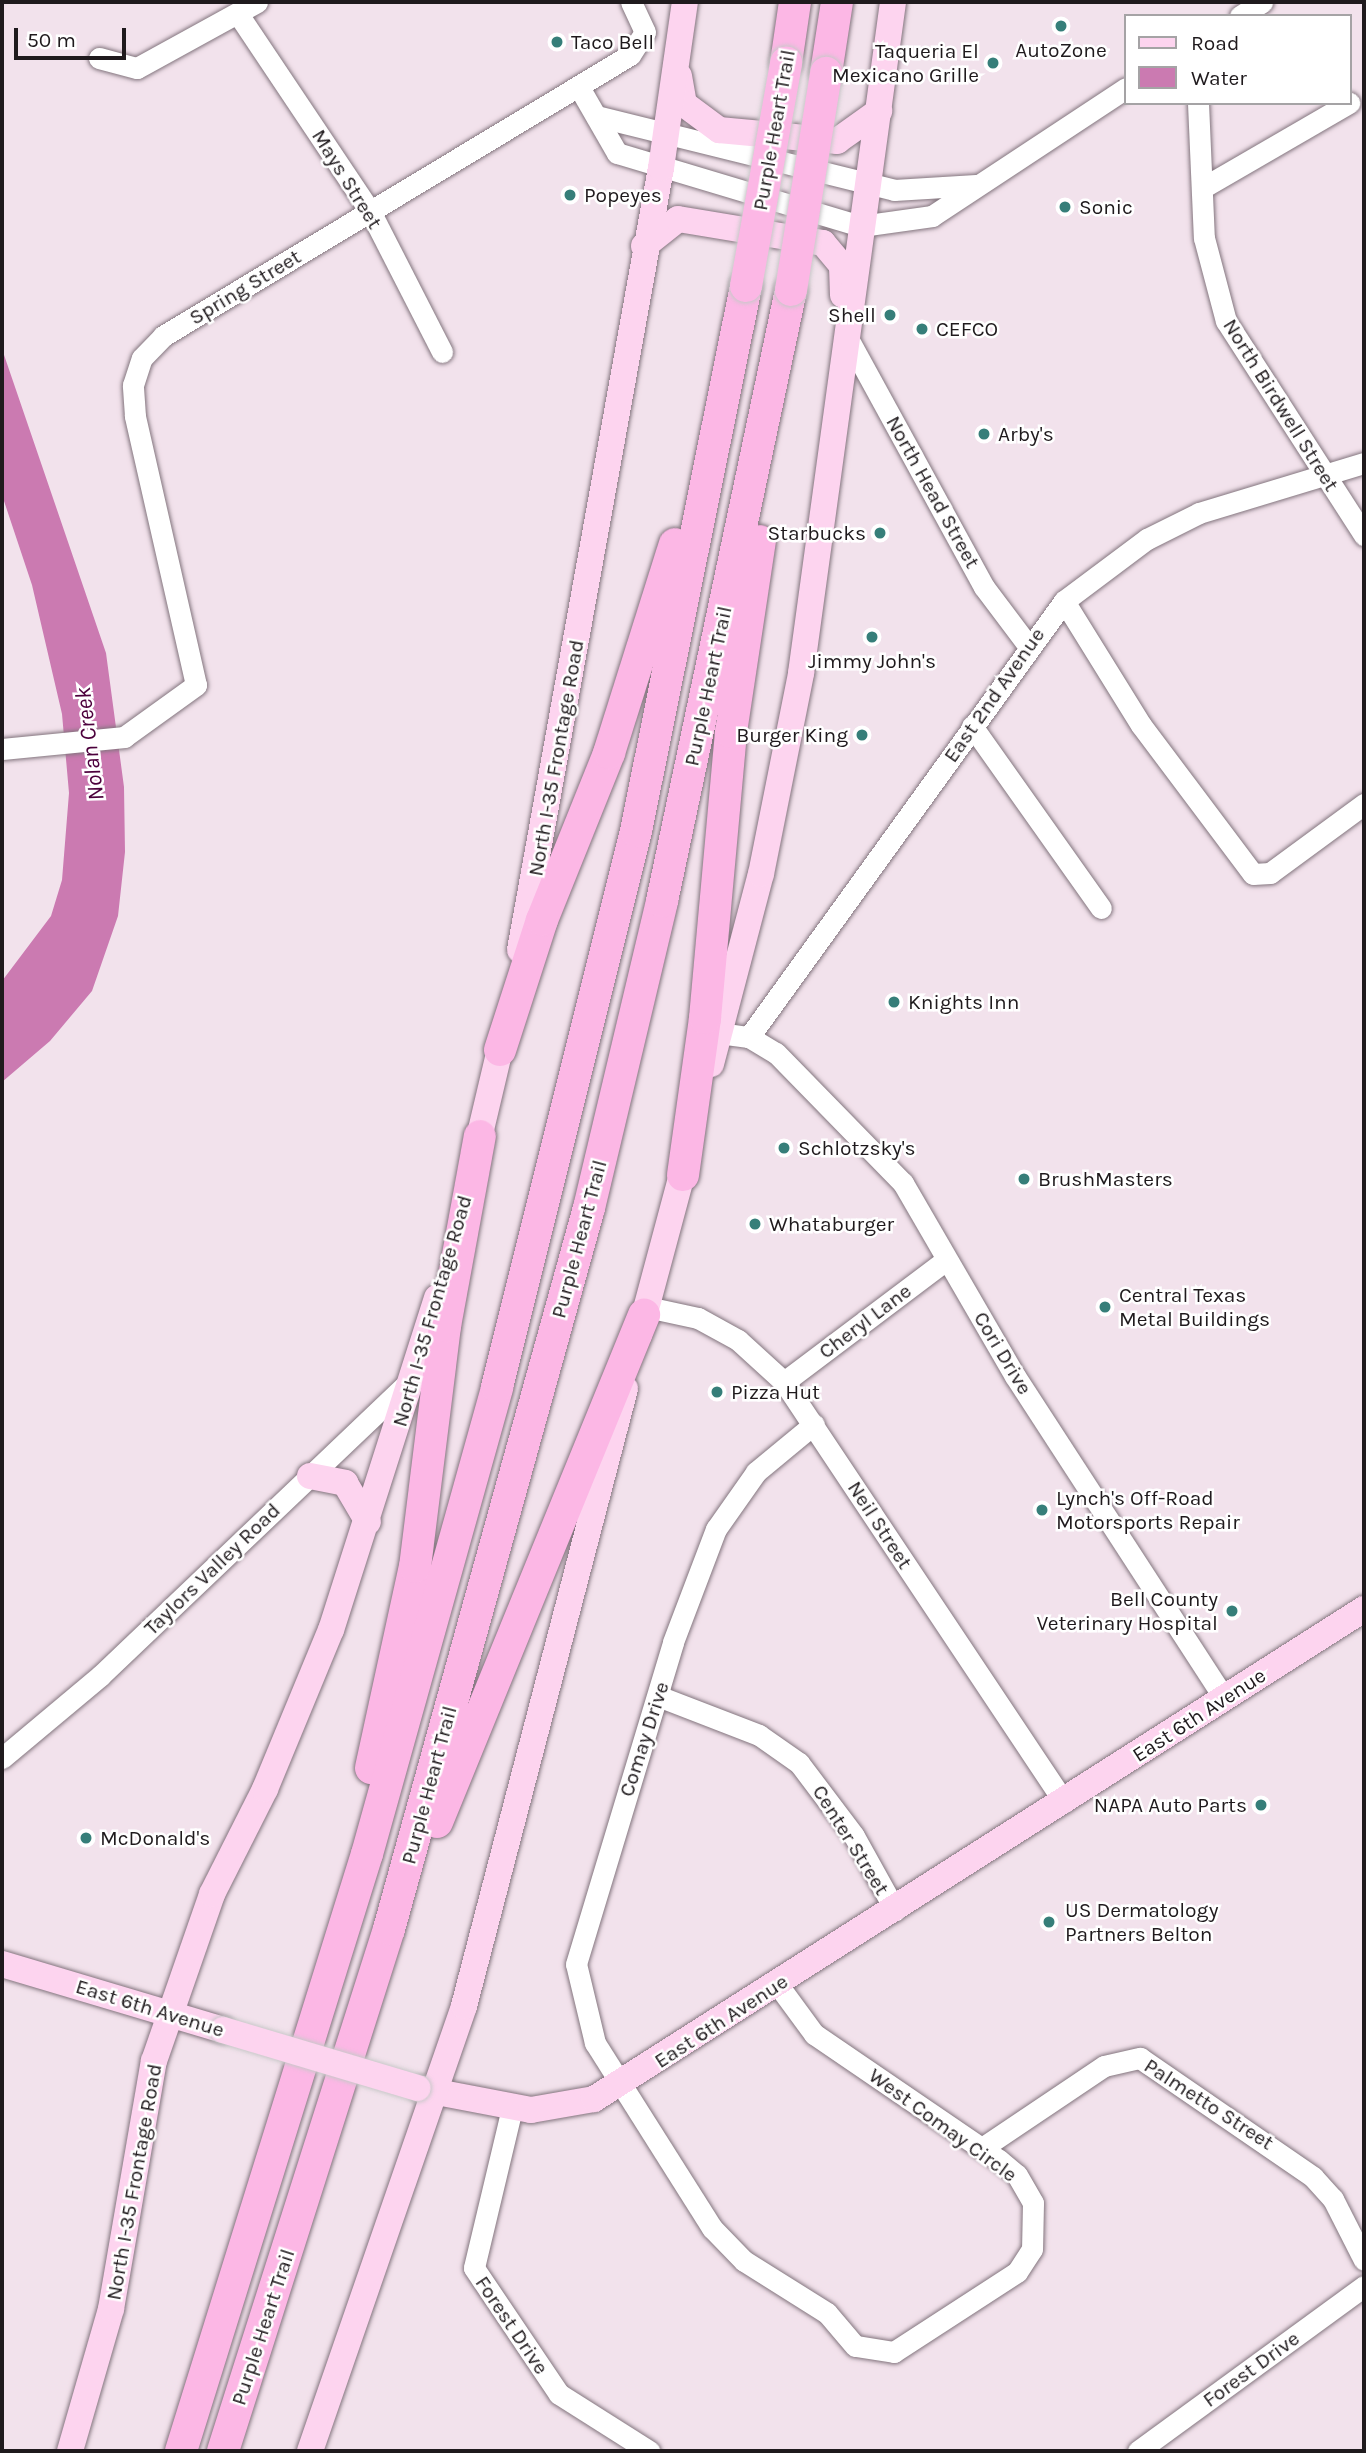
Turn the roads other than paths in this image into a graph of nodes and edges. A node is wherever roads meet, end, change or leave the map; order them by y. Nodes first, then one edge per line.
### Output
1 (257, 2) edge
2 (631, 2) edge
3 (685, 2) edge
4 (795, 2) edge
5 (837, 2) edge
6 (893, 2) edge
7 (1262, 2) edge
8 (238, 14) junction
9 (1243, 14) edge
10 (681, 29) junction
11 (99, 58) dead end
12 (579, 87) junction
13 (1124, 89) edge
14 (1198, 105) edge
15 (1347, 105) edge
16 (878, 111) junction
17 (596, 116) junction
18 (666, 134) junction
19 (661, 168) junction
20 (867, 185) junction
21 (976, 185) junction
22 (1204, 187) junction
23 (371, 213) junction
24 (862, 226) junction
25 (644, 246) junction
26 (846, 335) junction
27 (442, 352) dead end
28 (778, 360) junction
29 (728, 375) junction
30 (1364, 463) edge
31 (1323, 473) junction
32 (1364, 535) edge
33 (1064, 601) junction
34 (1027, 644) junction
35 (972, 726) junction
36 (2, 749) edge
37 (1364, 804) edge
38 (1101, 908) dead end
39 (719, 1033) junction
40 (749, 1037) junction
41 (500, 1050) junction
42 (480, 1136) junction
43 (683, 1175) junction
44 (946, 1260) junction
45 (645, 1311) junction
46 (417, 1374) junction
47 (784, 1382) junction
48 (814, 1424) junction
49 (310, 1476) junction
50 (368, 1522) junction
51 (1364, 1609) edge
52 (658, 1696) junction
53 (1225, 1699) junction
54 (2, 1758) edge
55 (1064, 1802) junction
56 (894, 1910) junction
57 (390, 1929) junction
58 (2, 1964) edge
59 (331, 1966) junction
60 (778, 1985) junction
61 (171, 2012) junction
62 (621, 2086) junction
63 (427, 2091) junction
64 (512, 2108) junction
65 (982, 2148) junction
66 (1364, 2260) edge
67 (1364, 2286) edge
68 (963, 2310) joint
69 (226, 2441) edge
70 (312, 2446) edge
71 (70, 2451) edge
72 (181, 2451) edge
73 (649, 2451) edge
74 (1138, 2451) edge

1 - 8 street
2 - 12 street, Spring Street
3 - 10 main road
4 - 29 highway, Purple Heart Trail, bridge
5 - 28 highway, Purple Heart Trail, bridge
6 - 16 main road
7 - 9 street
8 - 11 street
8 - 23 street, Mays Street
10 - 16 main road
10 - 18 main road, North I-35 Frontage Road
12 - 17 street
12 - 23 street, Spring Street
13 - 21 street
14 - 22 street, North Birdwell Street
15 - 22 street
16 - 20 main road
17 - 18 street
17 - 19 street
18 - 19 main road, North I-35 Frontage Road
18 - 20 street
19 - 24 street
19 - 25 main road, North I-35 Frontage Road
20 - 21 street
20 - 24 main road
21 - 24 street
22 - 31 street, North Birdwell Street
23 - 27 street, Mays Street
23 - 36 street, Spring Street
24 - 26 main road
25 - 26 main road
25 - 41 main road, North I-35 Frontage Road
26 - 34 street, North Head Street
26 - 39 main road
28 - 43 highway
28 - 57 highway, Purple Heart Trail
29 - 41 highway
29 - 59 highway, Purple Heart Trail
30 - 31 street, East 2nd Avenue
31 - 32 street, North Birdwell Street
31 - 33 street, East 2nd Avenue
33 - 34 street, East 2nd Avenue
33 - 37 street
34 - 35 street, East 2nd Avenue
35 - 38 street
35 - 40 street, East 2nd Avenue
39 - 40 street
39 - 43 main road
40 - 44 street, Cori Drive
41 - 42 main road, North I-35 Frontage Road
42 - 46 main road, North I-35 Frontage Road
42 - 59 highway
43 - 45 main road
44 - 47 street, Cheryl Lane
44 - 53 street, Cori Drive
45 - 47 street, Neil Street
45 - 57 highway
45 - 63 main road
46 - 49 street, Taylors Valley Road
46 - 50 main road, North I-35 Frontage Road
47 - 48 street, Neil Street
48 - 52 street, Comay Drive
48 - 55 street, Neil Street
49 - 50 main road
49 - 54 street, Taylors Valley Road
50 - 61 main road, North I-35 Frontage Road
51 - 53 main road, East 6th Avenue
52 - 56 street, Center Street
52 - 62 street, Comay Drive
53 - 55 main road, East 6th Avenue
55 - 56 main road, East 6th Avenue
56 - 60 main road, East 6th Avenue
57 - 69 highway, Purple Heart Trail
58 - 61 main road, East 6th Avenue
59 - 72 highway, Purple Heart Trail
60 - 62 main road, East 6th Avenue
60 - 65 street, West Comay Circle
61 - 63 main road, East 6th Avenue, bridge
61 - 71 main road, North I-35 Frontage Road
62 - 64 main road, East 6th Avenue
62 - 68 street, Comay Drive
63 - 64 main road, East 6th Avenue
63 - 70 main road
64 - 73 street, Forest Drive
65 - 66 street, Palmetto Street
65 - 68 street, West Comay Circle
67 - 74 street, Forest Drive

